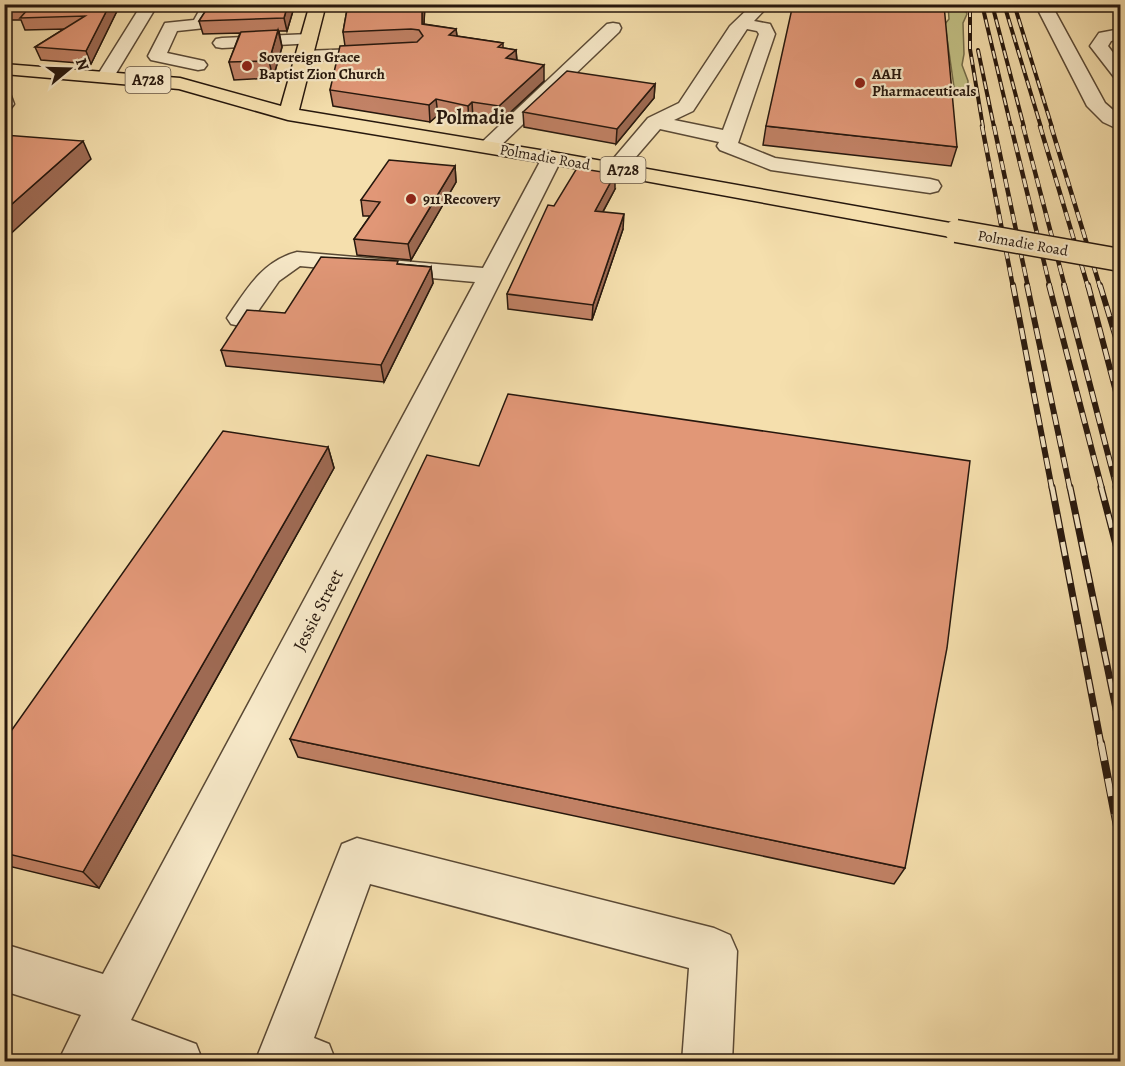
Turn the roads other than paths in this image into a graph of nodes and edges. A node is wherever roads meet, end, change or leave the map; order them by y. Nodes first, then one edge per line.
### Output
1 (150, 4) edge
2 (211, 4) edge
3 (318, 4) edge
4 (762, 4) edge
5 (1043, 4) edge
6 (744, 23) junction
7 (613, 28) dead end
8 (1120, 34) edge
9 (222, 43) edge
10 (306, 47) junction
11 (402, 52) edge
12 (198, 65) dead end
13 (4, 69) edge
14 (1120, 73) edge
15 (106, 76) junction
16 (288, 114) junction
17 (655, 122) junction
18 (1120, 124) edge
19 (730, 138) junction
20 (488, 147) junction
21 (552, 158) junction
22 (615, 169) junction
23 (930, 186) dead end
24 (1120, 260) edge
25 (491, 276) junction
26 (240, 318) edge
27 (4, 967) edge
28 (98, 1032) edge
29 (291, 1059) edge
30 (178, 1062) edge
31 (707, 1062) edge

1 - 15 street
2 - 12 street
3 - 10 main road
4 - 6 street
5 - 18 street
6 - 17 street
6 - 19 street
7 - 20 street
8 - 14 street
9 - 10 street
10 - 11 street
10 - 16 main road
13 - 15 main road, Polmadie Road / A728
15 - 16 main road, Polmadie Road / A728
16 - 20 main road, Polmadie Road / A728
17 - 19 street
17 - 22 street
19 - 23 street
20 - 21 main road, Polmadie Road / A728
21 - 22 main road, Polmadie Road / A728
21 - 25 street, Jessie Street
22 - 24 main road, Polmadie Road / A728, bridge
25 - 26 street
25 - 28 street, Jessie Street
27 - 28 street
28 - 30 street
29 - 31 street

